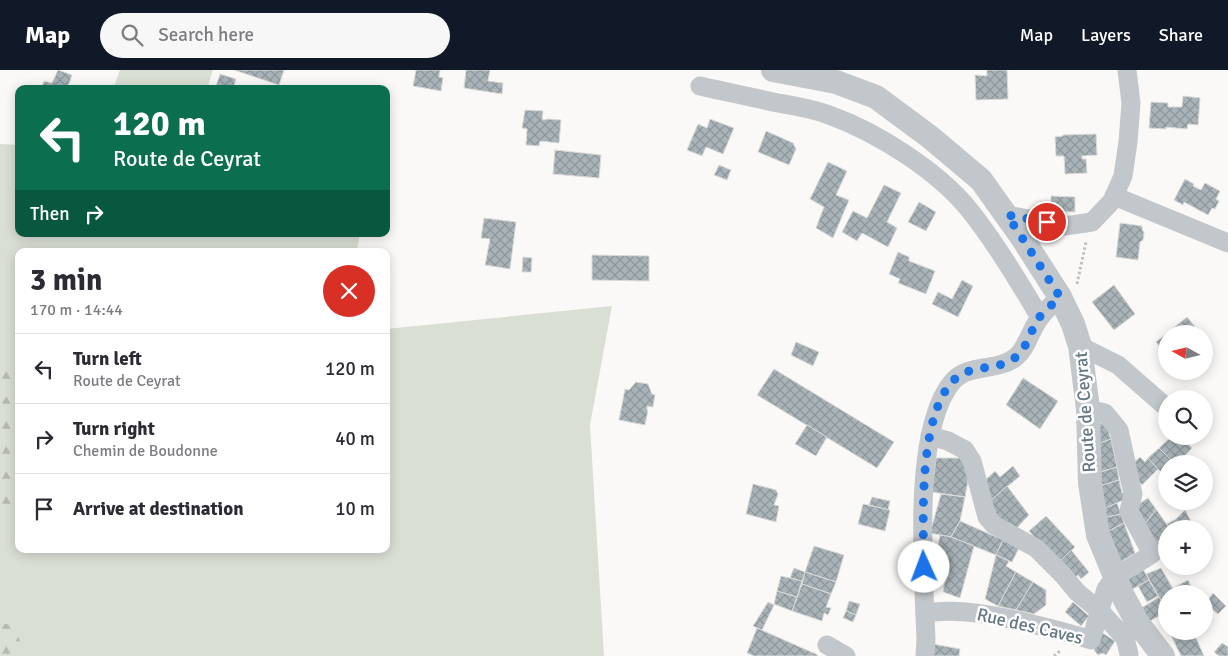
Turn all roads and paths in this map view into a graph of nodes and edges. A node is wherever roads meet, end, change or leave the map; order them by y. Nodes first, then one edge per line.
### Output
1 (773, 70) edge
2 (1127, 70) edge
3 (700, 86) dead end
4 (1114, 196) junction
5 (1007, 215) junction
6 (1092, 222) junction
7 (1228, 243) edge
8 (1060, 297) junction
9 (1040, 317) junction
10 (1077, 335) junction
11 (1158, 400) edge
12 (1088, 409) junction
13 (930, 436) junction
14 (1114, 578) junction
15 (1100, 611) junction
16 (925, 613) junction
17 (827, 644) dead end
18 (1130, 655) edge
19 (846, 656) edge
20 (925, 656) edge
21 (1163, 656) edge

1 - 5 street, Route de Ceyrat
2 - 4 street
3 - 9 street
4 - 6 street
4 - 7 street
5 - 6 street
5 - 8 street, Route de Ceyrat
6 - 10 path
8 - 9 street
8 - 10 street, Route de Ceyrat
9 - 13 street
10 - 11 street
10 - 12 street, Route de Ceyrat
12 - 14 street, Route de Ceyrat
12 - 14 street
13 - 15 street
13 - 16 street
14 - 15 street, Rue des Caves
14 - 21 street, Route de Ceyrat
15 - 16 street, Rue des Caves
15 - 18 street
16 - 20 street
17 - 19 street

